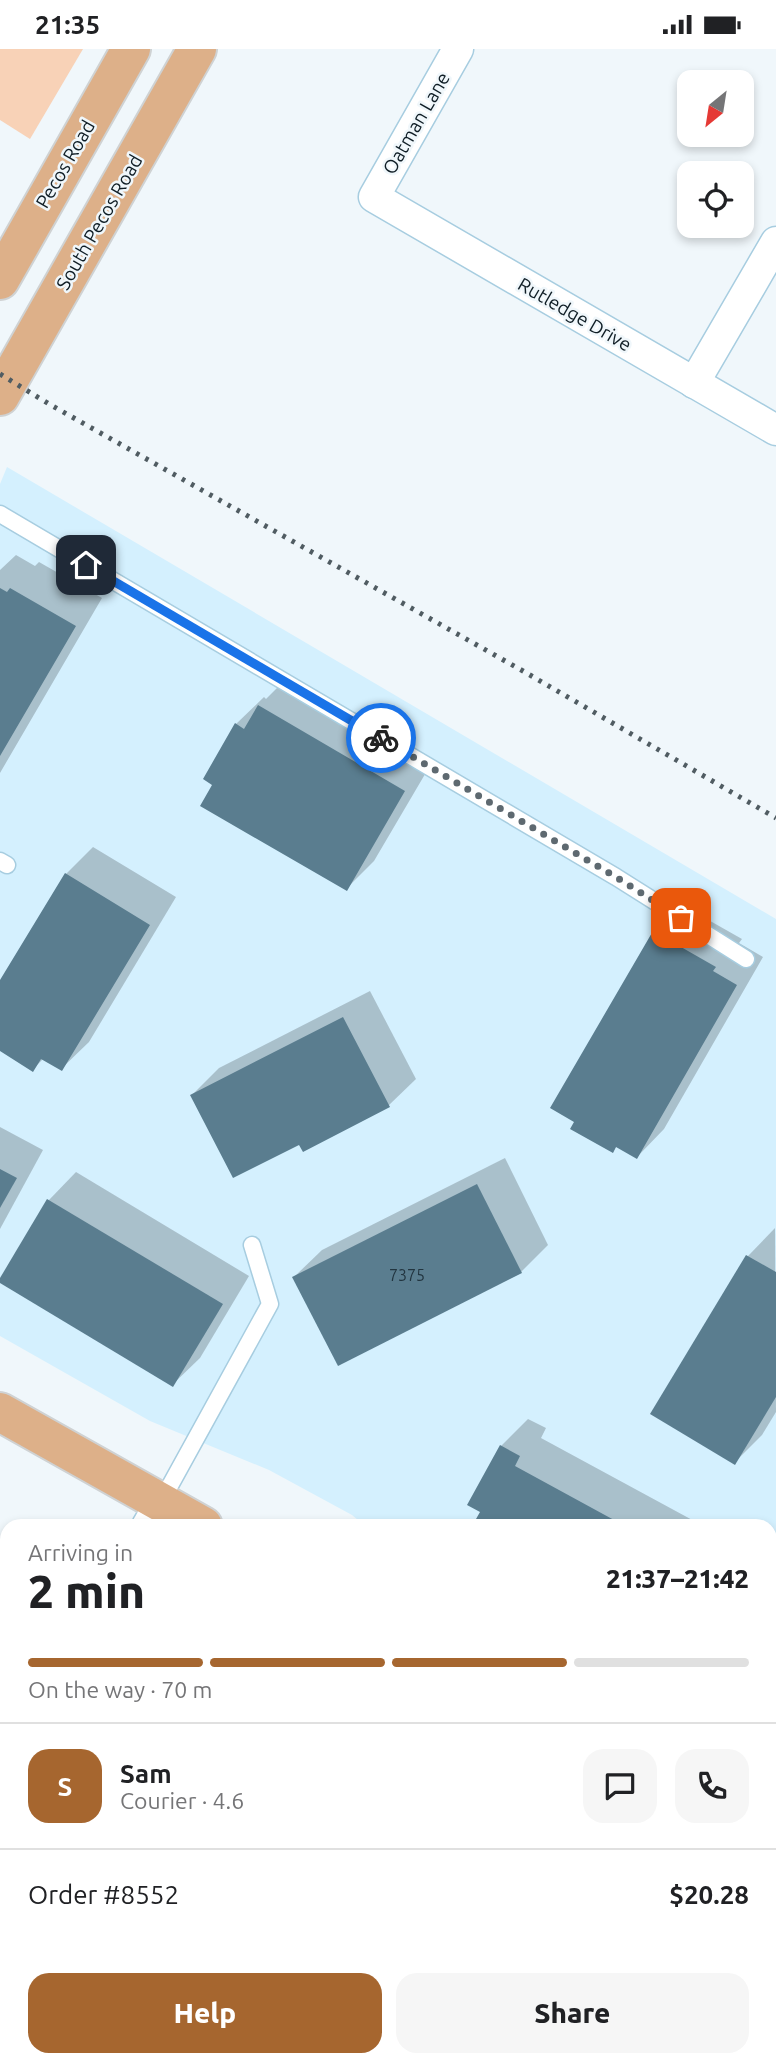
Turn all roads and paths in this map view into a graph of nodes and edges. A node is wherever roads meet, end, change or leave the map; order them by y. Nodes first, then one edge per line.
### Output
1 (131, 49) edge
2 (197, 49) edge
3 (458, 49) edge
4 (374, 197) joint
5 (776, 242) edge
6 (0, 280) edge
7 (694, 383) junction
8 (0, 396) edge
9 (776, 430) edge
10 (0, 514) edge
11 (746, 959) dead end
12 (252, 1245) dead end
13 (0, 1412) edge
14 (154, 1514) edge
15 (174, 1519) edge

1 - 6 main road, Pecos Road
2 - 8 main road, South Pecos Road
3 - 4 street, Oatman Lane
4 - 7 street, Rutledge Drive
5 - 7 street
7 - 9 street, Rutledge Drive
10 - 11 lane
12 - 14 lane
13 - 14 main road
14 - 15 main road

